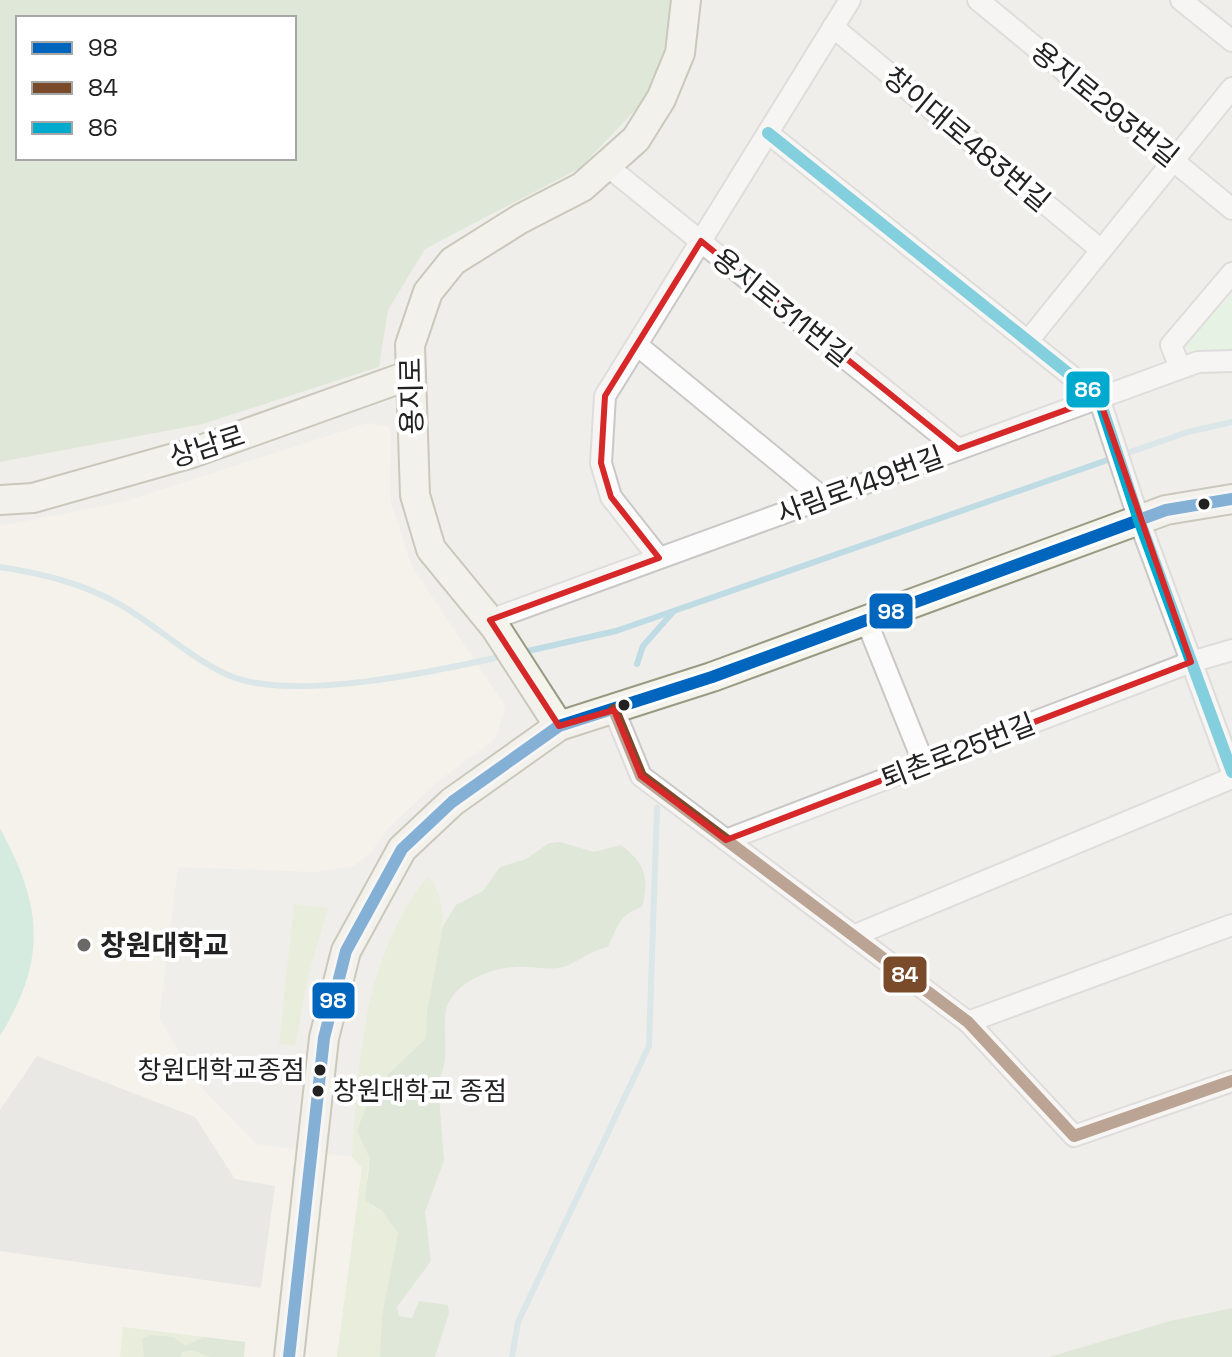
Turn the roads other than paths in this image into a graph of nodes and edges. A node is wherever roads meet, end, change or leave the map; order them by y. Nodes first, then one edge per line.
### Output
1 (686, 0) edge
2 (850, 0) edge
3 (978, 0) edge
4 (1181, 0) edge
5 (833, 27) junction
6 (1232, 41) edge
7 (1232, 88) edge
8 (768, 133) junction
9 (1173, 161) junction
10 (606, 165) junction
11 (1232, 209) edge
12 (701, 241) junction
13 (1101, 250) junction
14 (1232, 273) edge
15 (1028, 341) junction
16 (637, 345) junction
17 (1232, 361) edge
18 (1180, 368) junction
19 (410, 375) junction
20 (1101, 405) junction
21 (958, 449) junction
22 (823, 498) junction
23 (1232, 499) edge
24 (0, 500) edge
25 (1137, 513) junction
26 (659, 558) junction
27 (866, 620) junction
28 (493, 623) junction
29 (1232, 650) edge
30 (1191, 662) junction
31 (614, 710) junction
32 (559, 726) junction
33 (924, 764) junction
34 (1232, 772) edge
35 (1232, 778) edge
36 (726, 840) junction
37 (1232, 925) edge
38 (853, 936) junction
39 (968, 1022) junction
40 (1231, 1084) edge
41 (289, 1357) edge

1 - 10 street, 용지로
2 - 5 street
3 - 9 street, 용지로293번길
4 - 6 street
5 - 8 street
5 - 13 street, 창이대로483번길
7 - 9 street
8 - 12 street
8 - 15 street
9 - 11 street, 용지로293번길
9 - 13 street
10 - 12 street, 용지로311번길
10 - 19 street, 용지로
12 - 16 street
12 - 21 street, 용지로311번길
13 - 15 street
14 - 18 street
15 - 20 street
16 - 22 street
16 - 26 street
17 - 18 street, 사림로149번길
18 - 20 street, 사림로149번길
19 - 24 street, 상남로
19 - 28 street, 용지로
20 - 21 street, 사림로149번길
20 - 25 street
21 - 22 street, 사림로149번길
22 - 26 street, 사림로149번길
23 - 25 street
25 - 27 street
25 - 30 street
26 - 28 street, 사림로149번길
27 - 31 street
27 - 33 street
28 - 32 street, 용지로
29 - 30 street, 퇴촌로25번길
30 - 33 street, 퇴촌로25번길
30 - 34 street
31 - 32 street
31 - 36 street
32 - 41 street
33 - 36 street, 퇴촌로25번길
35 - 38 street
36 - 38 street
37 - 39 street
38 - 39 street
39 - 40 street

